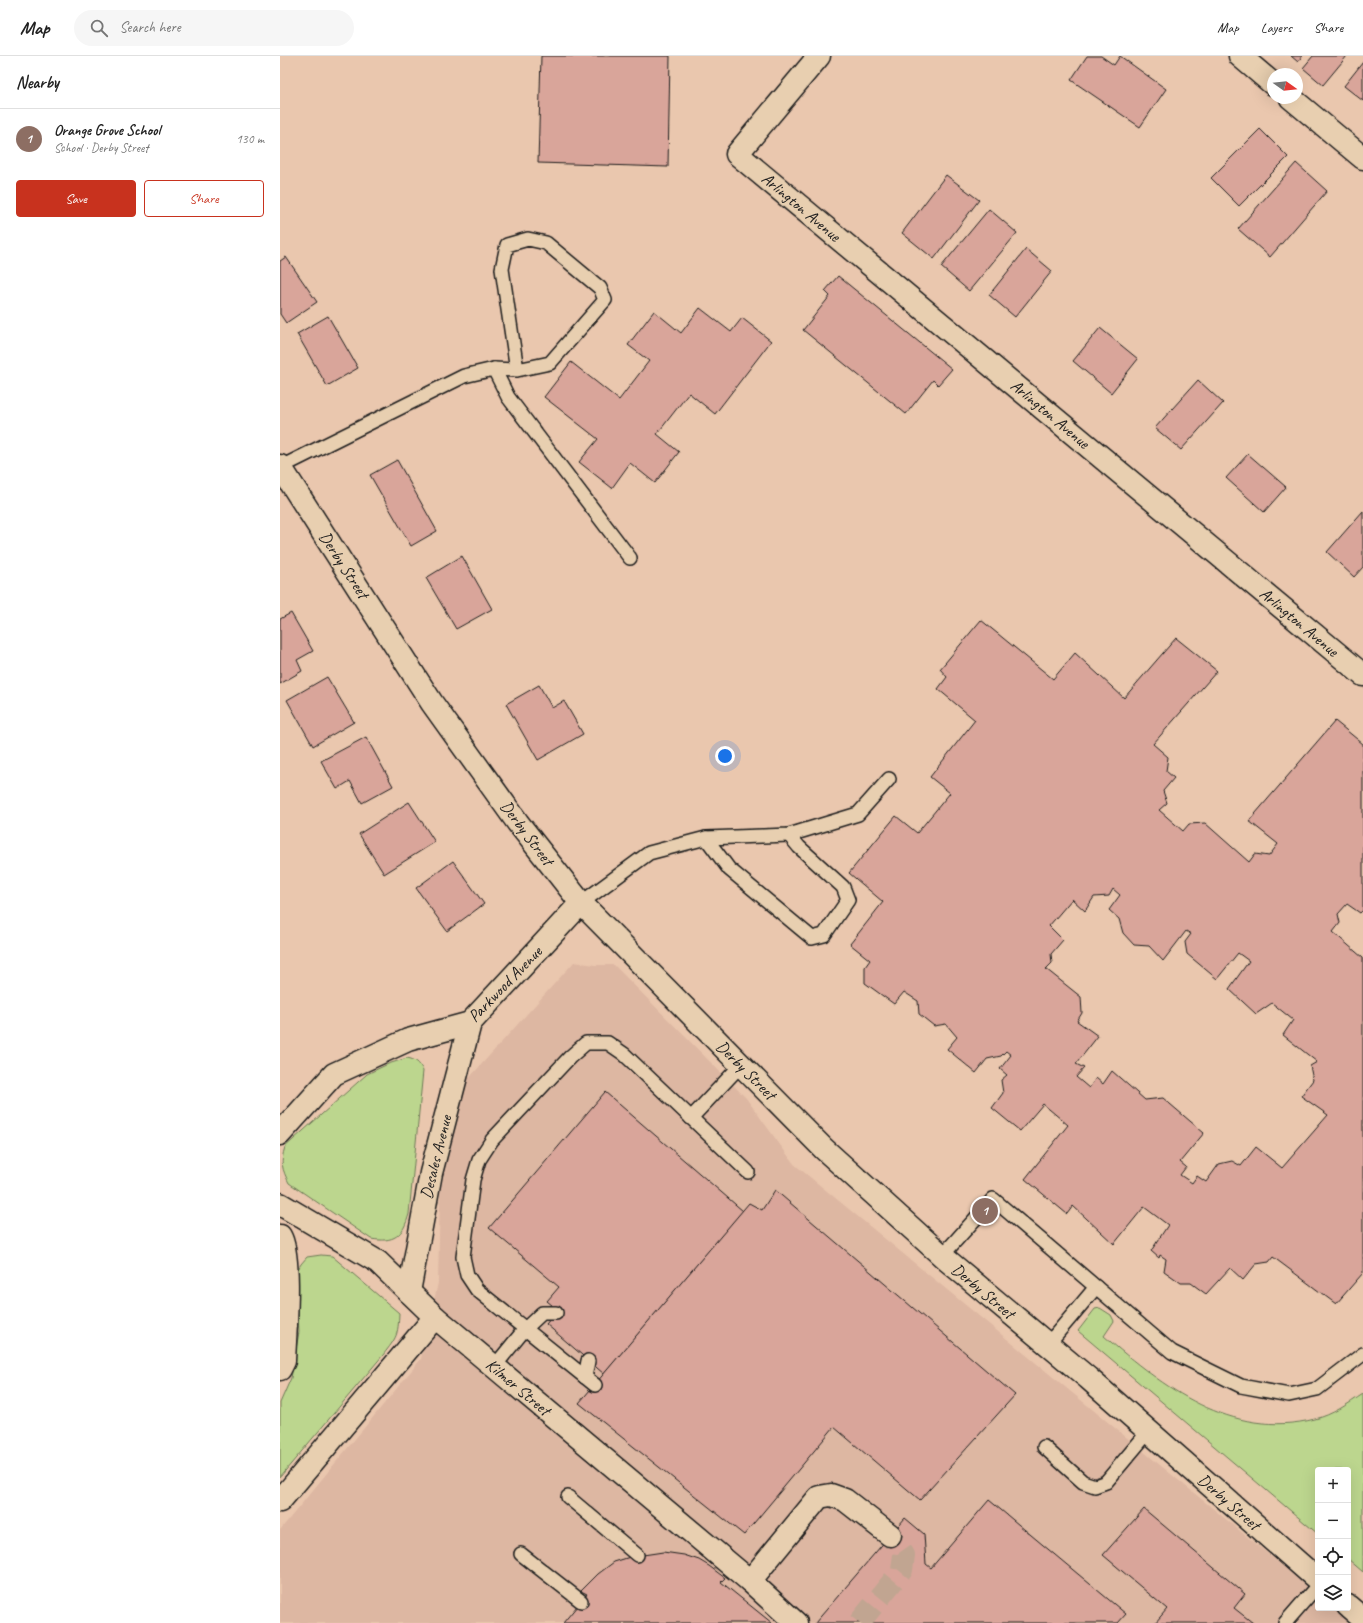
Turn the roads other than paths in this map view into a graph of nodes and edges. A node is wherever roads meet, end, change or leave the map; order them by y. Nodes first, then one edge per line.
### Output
1 (819, 56) edge
2 (1240, 56) edge
3 (1267, 79) edge
4 (1298, 104) edge
5 (1363, 158) edge
6 (494, 369) junction
7 (517, 370) junction
8 (280, 466) edge
9 (630, 558) dead end
10 (1363, 675) edge
11 (889, 779) dead end
12 (789, 835) junction
13 (706, 838) junction
14 (581, 903) junction
15 (470, 1023) junction
16 (741, 1065) junction
17 (691, 1118) junction
18 (280, 1134) edge
19 (748, 1172) dead end
20 (280, 1204) edge
21 (280, 1236) edge
22 (942, 1256) junction
23 (1096, 1287) junction
24 (409, 1292) junction
25 (556, 1313) dead end
26 (434, 1317) junction
27 (525, 1329) junction
28 (1048, 1344) junction
29 (1363, 1354) edge
30 (588, 1361) dead end
31 (494, 1366) junction
32 (280, 1369) edge
33 (1149, 1431) junction
34 (1044, 1447) dead end
35 (568, 1497) dead end
36 (280, 1501) edge
37 (890, 1535) tunnel mouth
38 (521, 1554) dead end
39 (637, 1555) dead end
40 (1315, 1577) edge
41 (750, 1581) junction
42 (1315, 1588) edge
43 (581, 1601) dead end
44 (1351, 1609) edge
45 (1363, 1619) edge
46 (796, 1623) edge
47 (1285, 1623) edge

1 - 10 street, Arlington Avenue
2 - 3 street
4 - 5 street
6 - 7 lane
6 - 8 lane
6 - 9 lane
7 - 7 lane
8 - 14 street, Derby Street
11 - 12 lane
12 - 13 lane
12 - 13 lane
13 - 14 lane
14 - 15 street, Parkwood Avenue
14 - 16 street, Derby Street
15 - 18 street, Parkwood Avenue
15 - 24 street, Desales Avenue
16 - 17 lane
16 - 22 street, Derby Street
17 - 19 lane
17 - 27 lane
20 - 24 street, Kilmer Street
21 - 32 street
22 - 23 lane
22 - 28 street, Derby Street
23 - 28 lane
23 - 29 lane
24 - 26 street, Kilmer Street
25 - 27 lane
26 - 31 street, Kilmer Street
26 - 36 street
27 - 30 lane
27 - 31 lane
28 - 33 street, Derby Street
31 - 41 street, Kilmer Street
33 - 34 lane
33 - 40 street, Derby Street
35 - 39 lane
37 - 41 street
38 - 43 lane
41 - 46 street, Kilmer Street
42 - 47 lane
44 - 45 street

